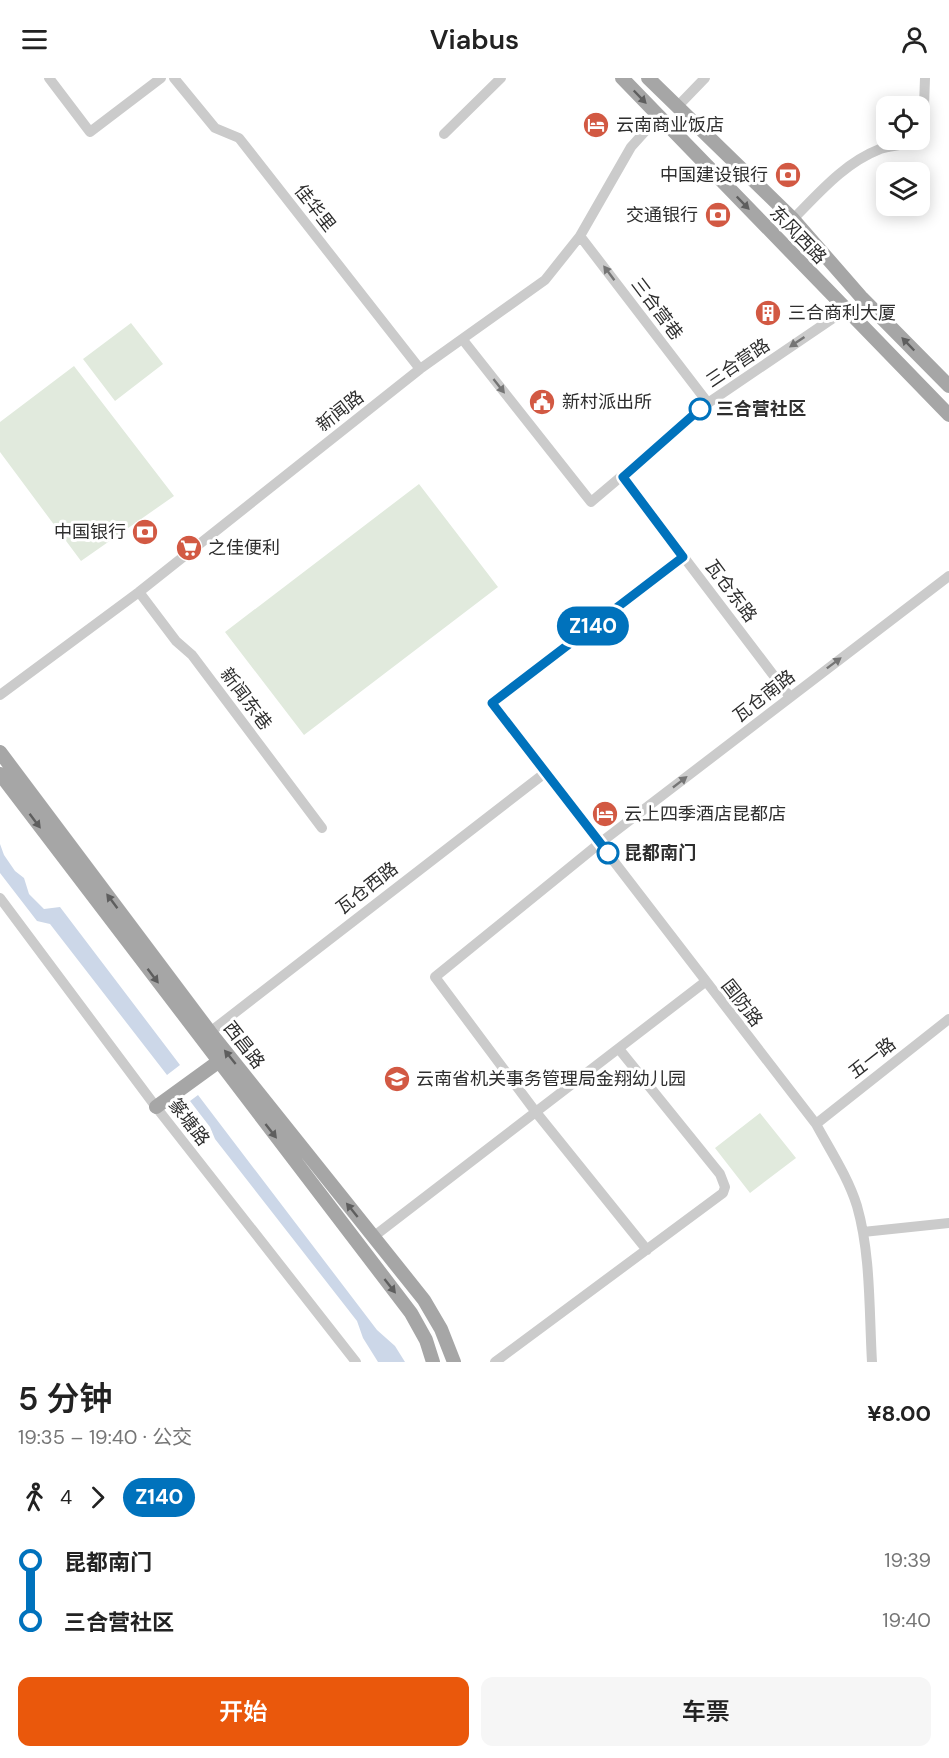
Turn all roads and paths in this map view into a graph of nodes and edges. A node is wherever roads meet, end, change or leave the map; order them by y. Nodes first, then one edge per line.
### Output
1 (49, 78) edge
2 (161, 78) edge
3 (174, 78) edge
4 (501, 78) edge
5 (622, 78) edge
6 (648, 78) edge
7 (705, 78) edge
8 (925, 78) edge
9 (925, 96) edge
10 (677, 107) junction
11 (659, 116) junction
12 (444, 134) dead end
13 (878, 150) edge
14 (793, 219) junction
15 (580, 236) junction
16 (845, 310) junction
17 (463, 340) junction
18 (420, 369) junction
19 (949, 386) edge
20 (708, 403) junction
21 (949, 416) edge
22 (623, 477) junction
23 (683, 557) junction
24 (949, 576) edge
25 (139, 592) junction
26 (0, 695) edge
27 (790, 697) junction
28 (0, 752) edge
29 (545, 773) junction
30 (0, 774) edge
31 (322, 828) dead end
32 (600, 843) junction
33 (0, 898) edge
34 (705, 982) junction
35 (949, 1019) edge
36 (210, 1032) junction
37 (619, 1049) junction
38 (218, 1062) junction
39 (156, 1107) junction
40 (535, 1111) junction
41 (816, 1124) junction
42 (949, 1223) edge
43 (863, 1232) junction
44 (374, 1237) junction
45 (647, 1250) junction
46 (356, 1362) edge
47 (433, 1362) edge
48 (454, 1362) edge
49 (495, 1362) edge
50 (873, 1362) edge

1 - 2 street
3 - 18 street, 佳华里
4 - 12 street
5 -> 11 main road, 东风西路
6 - 10 main road, 东风西路
7 - 10 street
8 - 9 street
10 - 14 main road, 东风西路
11 - 15 street, 新闻路
11 -> 16 main road, 东风西路
13 - 14 street
19 -> 14 main road, 东风西路
15 - 17 street, 新闻路
20 -> 15 street, 三合营巷
16 -> 20 street, 三合营路
16 - 21 main road, 东风西路
17 - 18 street, 新闻路
17 -> 22 street, 三合营路
18 - 25 street, 新闻路
20 - 22 street, 三合营路
22 - 23 street, 瓦仓东路
23 - 27 street, 瓦仓东路
23 - 29 street, 国防路
27 -> 24 street, 瓦仓南路
25 - 26 street, 新闻路
25 - 31 street, 新闻东巷
32 -> 27 street, 瓦仓南路
36 -> 28 main road, 西昌路
29 - 32 street, 国防路
29 - 36 street, 瓦仓西路
30 -> 38 main road, 西昌路
32 - 34 street, 国防路
32 - 40 street, 瓦仓南路
33 - 39 street, 篆塘路
34 - 37 street
34 - 41 street, 国防路
35 - 41 street, 五一路
44 -> 36 main road, 西昌路
37 - 40 street
37 - 45 street
38 - 39 main road
38 -> 47 main road, 西昌路
39 - 46 street, 篆塘路
40 - 44 street
40 - 45 street
41 - 43 street, 国防路
42 - 43 street
43 - 50 street, 国防路
44 - 48 main road, 西昌路
45 - 49 street

